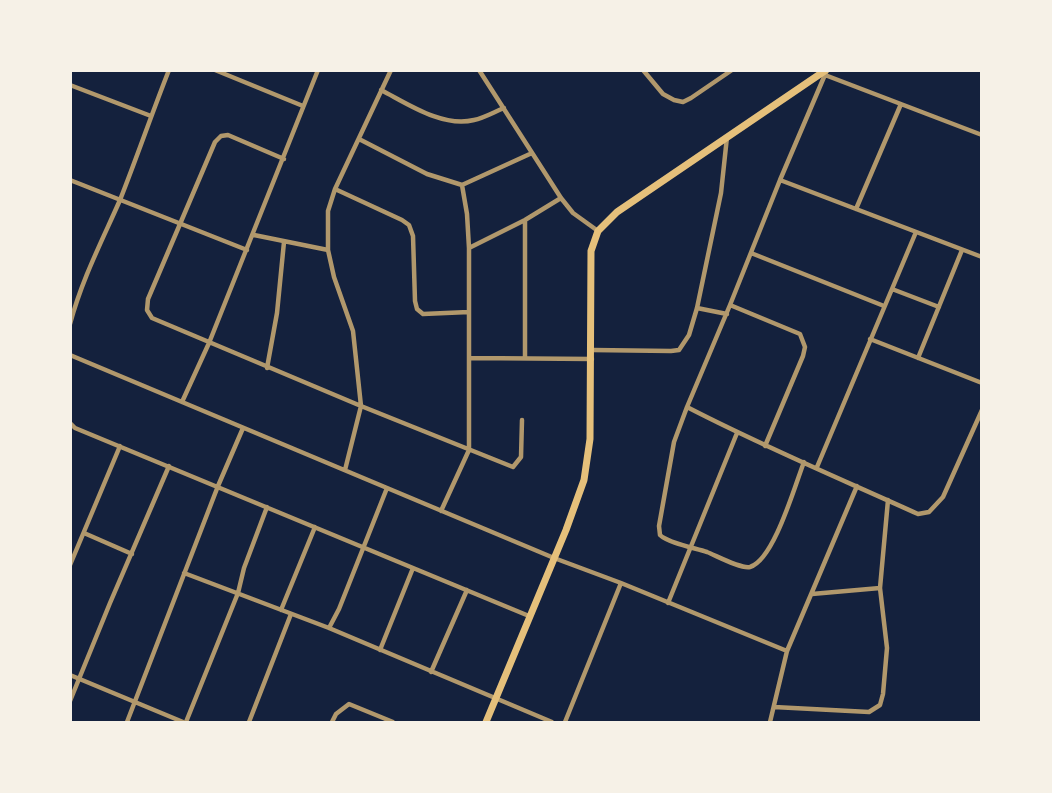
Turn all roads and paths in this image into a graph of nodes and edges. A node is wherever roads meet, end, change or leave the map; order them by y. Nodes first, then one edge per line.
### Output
1 (169, 70) edge
2 (215, 70) edge
3 (318, 70) edge
4 (391, 70) edge
5 (479, 70) edge
6 (643, 70) edge
7 (732, 70) edge
8 (826, 72) edge
9 (70, 85) edge
10 (381, 90) junction
11 (901, 104) junction
12 (303, 106) junction
13 (504, 108) junction
14 (151, 116) junction
15 (981, 135) edge
16 (726, 137) junction
17 (359, 140) junction
18 (532, 153) junction
19 (284, 159) junction
20 (70, 180) edge
21 (780, 180) junction
22 (462, 185) junction
23 (335, 189) junction
24 (561, 198) junction
25 (119, 200) junction
26 (856, 209) junction
27 (525, 220) junction
28 (179, 225) junction
29 (598, 231) junction
30 (916, 232) junction
31 (254, 235) junction
32 (284, 242) junction
33 (469, 248) junction
34 (247, 250) junction
35 (327, 250) junction
36 (962, 250) junction
37 (751, 253) junction
38 (981, 257) edge
39 (891, 289) junction
40 (730, 305) junction
41 (884, 306) junction
42 (939, 307) junction
43 (697, 308) junction
44 (469, 312) junction
45 (727, 314) junction
46 (70, 324) edge
47 (870, 339) junction
48 (209, 344) junction
49 (592, 351) junction
50 (70, 355) edge
51 (525, 357) junction
52 (470, 358) junction
53 (918, 358) junction
54 (592, 359) junction
55 (267, 368) junction
56 (981, 383) edge
57 (182, 402) junction
58 (361, 406) junction
59 (687, 407) junction
60 (981, 410) edge
61 (522, 420) dead end
62 (70, 423) edge
63 (243, 428) junction
64 (737, 433) junction
65 (120, 446) junction
66 (765, 446) junction
67 (469, 450) junction
68 (804, 462) junction
69 (169, 466) junction
70 (817, 467) junction
71 (345, 470) junction
72 (218, 486) junction
73 (857, 486) junction
74 (387, 488) junction
75 (888, 500) junction
76 (267, 507) junction
77 (441, 511) junction
78 (315, 527) junction
79 (84, 533) junction
80 (690, 546) junction
81 (364, 548) junction
82 (132, 554) junction
83 (554, 558) junction
84 (70, 564) edge
85 (413, 568) junction
86 (184, 573) junction
87 (621, 583) junction
88 (880, 588) junction
89 (467, 590) junction
90 (238, 593) junction
91 (812, 594) junction
92 (668, 603) junction
93 (281, 610) junction
94 (291, 614) junction
95 (529, 616) junction
96 (329, 628) junction
97 (380, 650) junction
98 (787, 651) junction
99 (431, 672) junction
100 (70, 675) edge
101 (79, 679) junction
102 (495, 699) junction
103 (70, 701) edge
104 (135, 703) junction
105 (774, 707) junction
106 (127, 723) edge
107 (184, 723) edge
108 (249, 723) edge
109 (332, 723) edge
110 (393, 723) edge
111 (486, 723) edge
112 (552, 723) edge
113 (565, 723) edge
114 (770, 723) edge

1 - 14 street
2 - 12 street
3 - 12 street
4 - 10 street
5 - 13 street
6 - 7 street
8 - 11 street
8 - 16 main road
8 - 21 street
9 - 14 street
10 - 13 street
10 - 17 street
11 - 15 street
11 - 26 street
12 - 19 street
13 - 18 street
14 - 25 street
16 - 29 main road
16 - 43 street
17 - 22 street
17 - 23 street
18 - 22 street
18 - 24 street
19 - 28 street
19 - 31 street
20 - 25 street
21 - 26 street
21 - 37 street
22 - 33 street
23 - 35 street
23 - 44 street
24 - 27 street
24 - 29 street
25 - 28 street
25 - 46 street
26 - 30 street
27 - 33 street
27 - 51 street
28 - 34 street
28 - 48 street
29 - 49 main road
30 - 36 street
30 - 39 street
31 - 32 street
31 - 34 street
32 - 35 street
32 - 55 street
33 - 44 street
34 - 48 street
35 - 58 street
36 - 38 street
36 - 42 street
37 - 40 street
37 - 41 street
39 - 41 street
39 - 42 street
40 - 45 street
40 - 66 street
41 - 47 street
42 - 53 street
43 - 45 street
43 - 49 street
44 - 52 street
45 - 59 street
47 - 53 street
47 - 70 street
48 - 55 street
48 - 57 street
49 - 54 main road
50 - 57 street
51 - 52 street
51 - 54 street
52 - 67 street
53 - 56 street
54 - 83 main road
55 - 58 street
57 - 63 street
58 - 67 street
58 - 71 street
59 - 64 street
59 - 80 street
60 - 75 street
61 - 67 street
62 - 65 street
63 - 71 street
63 - 72 street
64 - 66 street
64 - 80 street
65 - 69 street
65 - 79 street
66 - 68 street
67 - 77 street
68 - 70 street
68 - 80 street
69 - 72 street
69 - 82 street
70 - 73 street
71 - 74 street
72 - 76 street
72 - 86 street
73 - 75 street
73 - 91 street
74 - 77 street
74 - 81 street
75 - 88 street
76 - 78 street
76 - 90 street
77 - 83 street
78 - 81 street
78 - 93 street
79 - 82 street
79 - 84 street
80 - 92 street
81 - 85 street
81 - 96 street
82 - 101 street
83 - 87 street
83 - 95 main road
85 - 89 street
85 - 97 street
86 - 90 street
86 - 104 street
87 - 92 street
87 - 113 street
88 - 91 street
88 - 105 street
89 - 95 street
89 - 99 street
90 - 93 street
90 - 107 street
91 - 98 street
92 - 98 street
93 - 94 street
94 - 96 street
94 - 108 street
95 - 102 main road
96 - 97 street
97 - 99 street
98 - 105 street
99 - 102 street
100 - 101 street
101 - 103 street
101 - 104 street
102 - 111 main road
102 - 112 street
104 - 106 street
104 - 107 street
105 - 114 street
109 - 110 street

